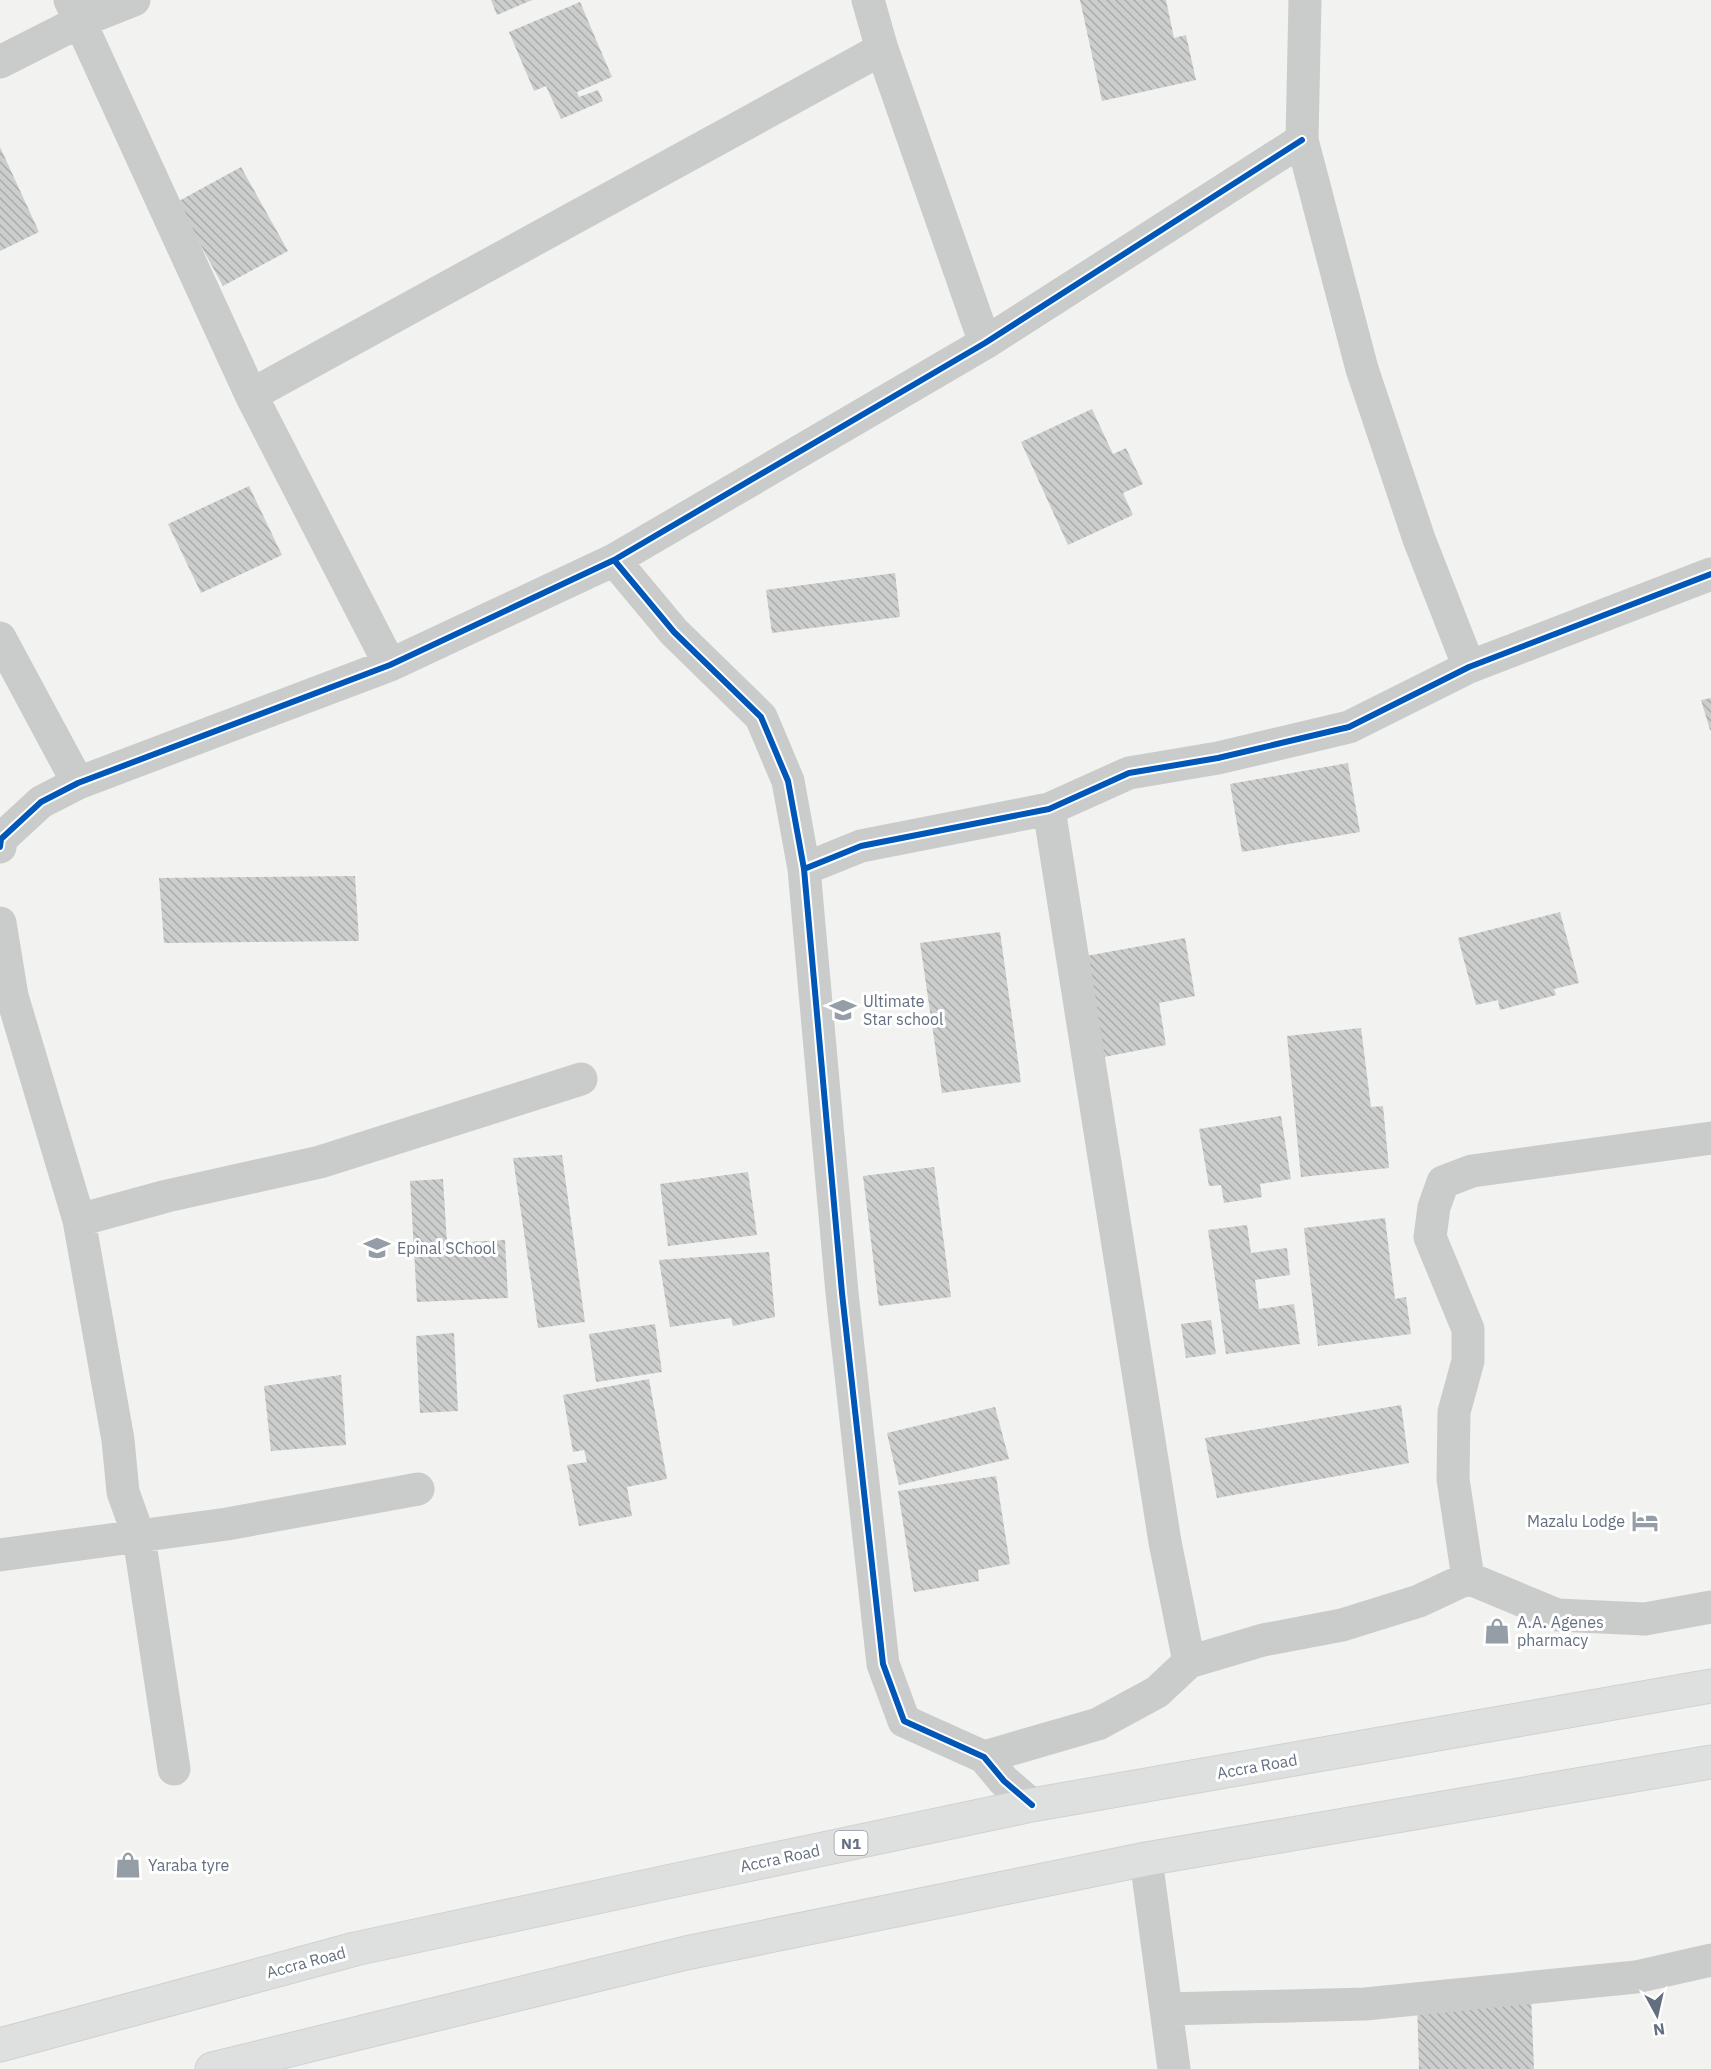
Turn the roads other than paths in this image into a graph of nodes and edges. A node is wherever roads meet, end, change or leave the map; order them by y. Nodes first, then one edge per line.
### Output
1 (134, 0) edge
2 (868, 0) edge
3 (1305, 0) edge
4 (75, 10) edge
5 (882, 49) junction
6 (0, 62) edge
7 (1302, 140) junction
8 (985, 343) junction
9 (251, 395) junction
10 (614, 560) junction
11 (1711, 574) edge
12 (0, 638) edge
13 (390, 665) junction
14 (1469, 667) junction
15 (78, 783) junction
16 (1049, 809) junction
17 (0, 847) edge
18 (804, 869) junction
19 (0, 923) edge
20 (581, 1079) dead end
21 (1711, 1138) edge
22 (79, 1220) junction
23 (418, 1489) dead end
24 (139, 1537) junction
25 (0, 1555) edge
26 (1468, 1578) junction
27 (1711, 1607) edge
28 (1189, 1662) junction
29 (1711, 1686) edge
30 (984, 1757) junction
31 (1711, 1762) edge
32 (174, 1769) dead end
33 (1032, 1805) junction
34 (1146, 1859) junction
35 (1711, 1960) edge
36 (1166, 2009) junction
37 (0, 2045) edge
38 (212, 2069) edge
39 (1174, 2069) edge

1 - 4 street
2 - 5 street
3 - 7 street
4 - 6 street
4 - 9 street
5 - 8 street
5 - 9 street
7 - 8 street
7 - 14 street
8 - 10 street
9 - 13 street
10 - 13 street
10 - 18 street
11 - 14 street
12 - 15 street
13 - 15 street
14 - 16 street
15 - 17 street
16 - 18 street
16 - 28 street
18 - 30 street
19 - 22 street
20 - 22 street
21 - 26 street
22 - 24 street
23 - 24 street
24 - 25 street
24 - 32 street
26 - 27 street
26 - 28 street
28 - 30 street
29 - 33 highway, Accra Road / N1
30 - 33 street
31 - 34 highway
33 - 37 highway, Accra Road / N1
34 - 36 street
34 - 38 highway
35 - 36 street
36 - 39 street

